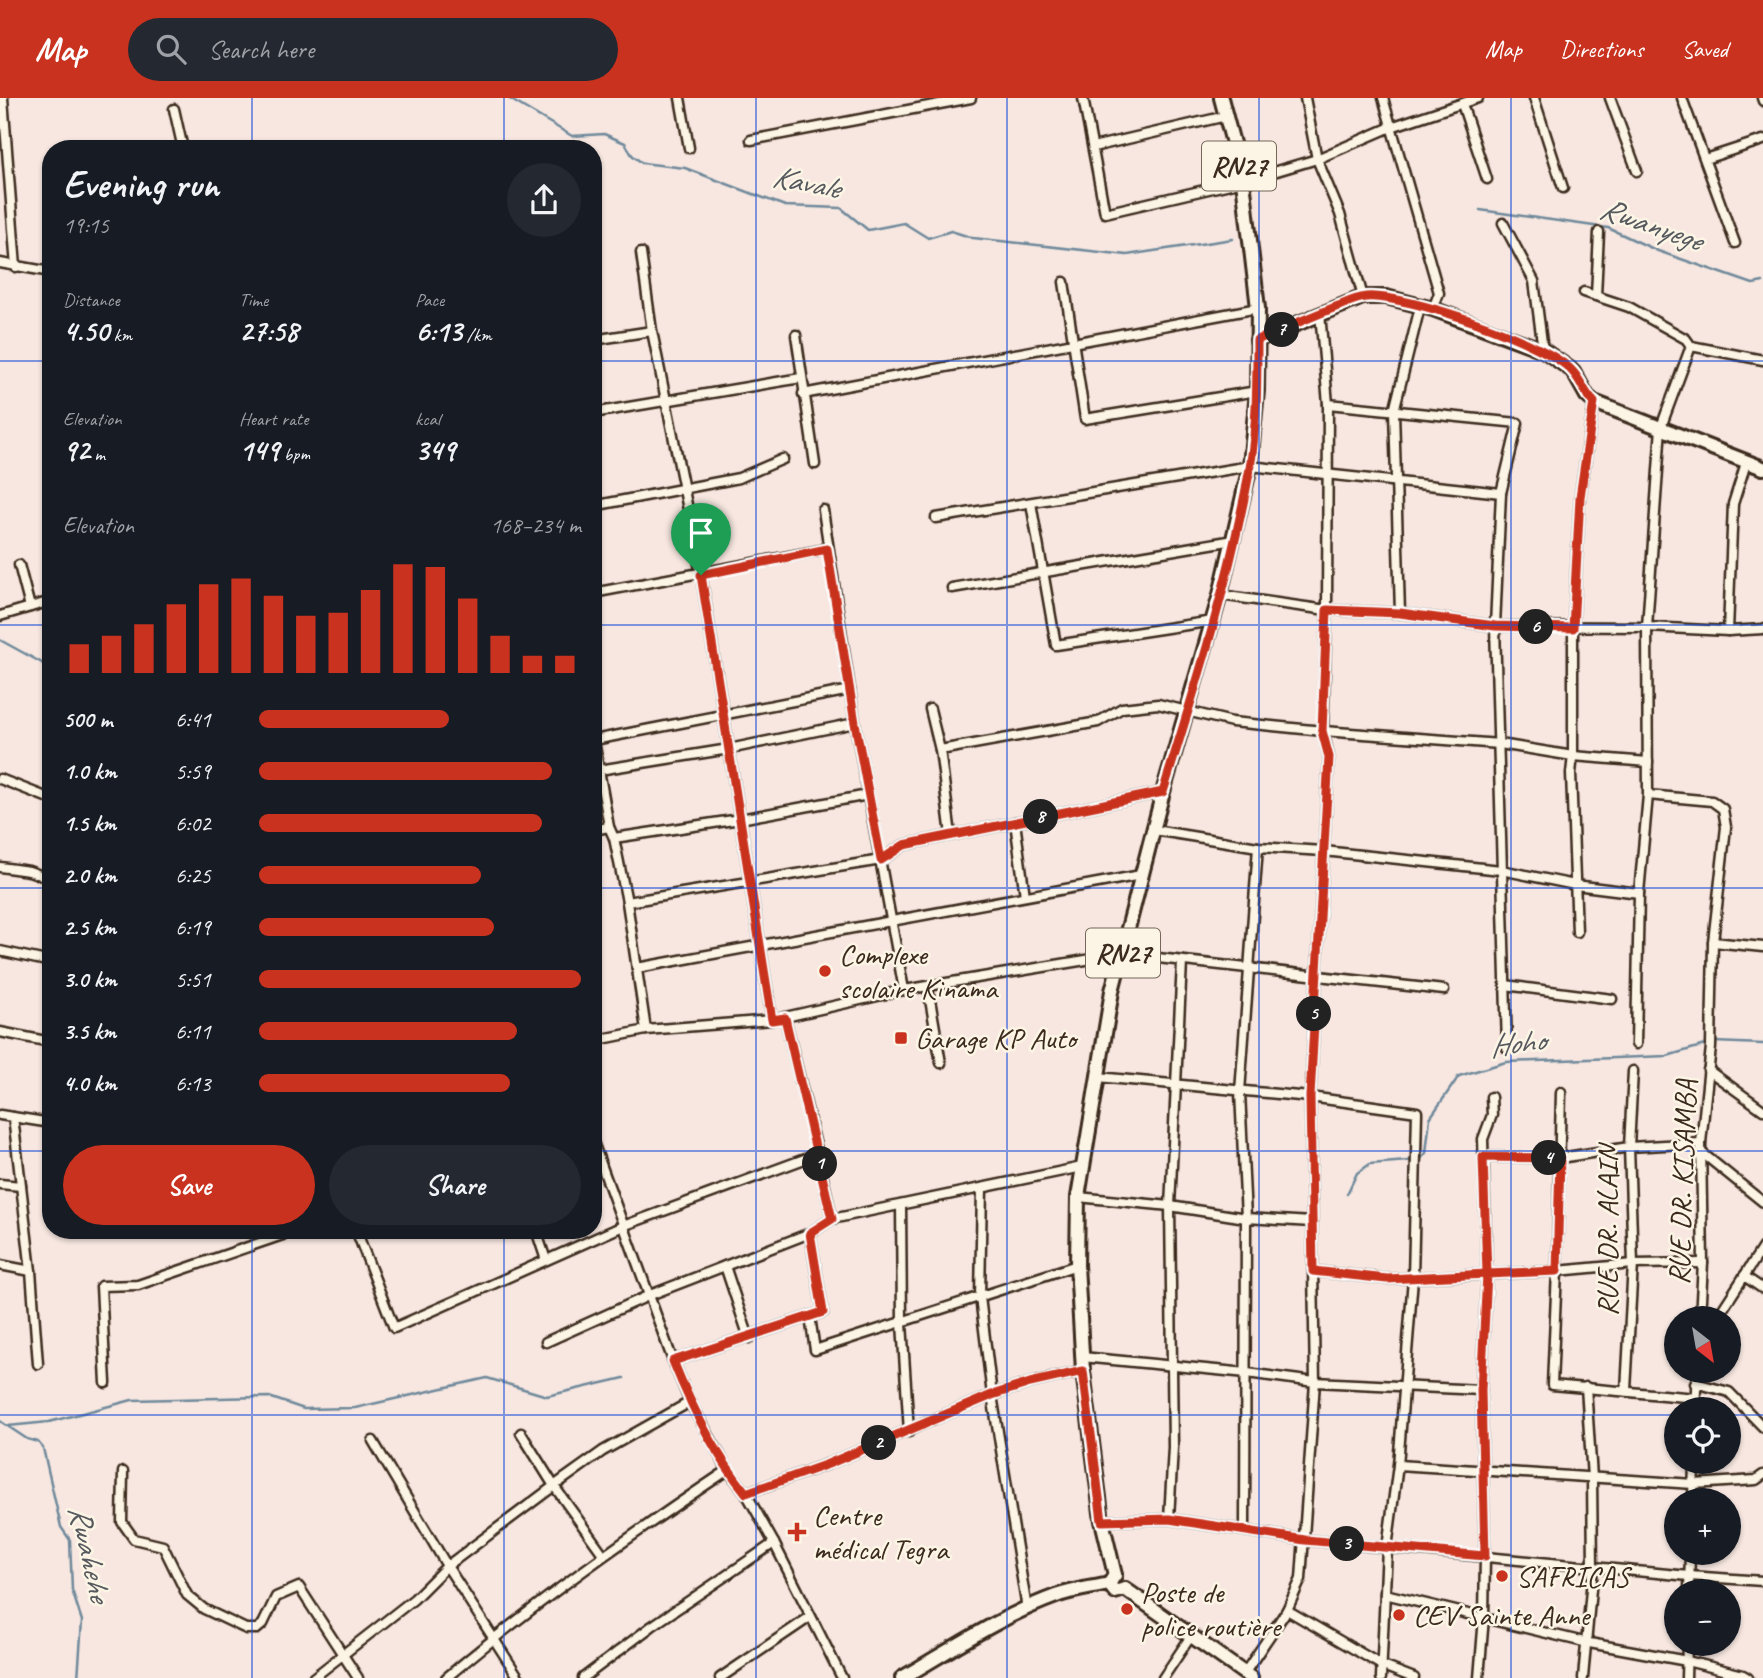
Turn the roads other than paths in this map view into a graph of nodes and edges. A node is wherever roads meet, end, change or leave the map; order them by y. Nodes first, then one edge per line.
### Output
1 (3, 98) edge
2 (680, 98) edge
3 (971, 98) edge
4 (1083, 98) edge
5 (1221, 98) edge
6 (1305, 98) edge
7 (1383, 98) edge
8 (1478, 98) edge
9 (1534, 98) edge
10 (1610, 98) edge
11 (1682, 98) edge
12 (945, 100) edge
13 (1462, 104) junction
14 (173, 109) dead end
15 (1226, 117) junction
16 (1391, 127) junction
17 (181, 140) edge
18 (751, 140) dead end
19 (1763, 140) edge
20 (1093, 147) junction
21 (689, 148) dead end
22 (1317, 159) junction
23 (1705, 159) junction
24 (1637, 171) dead end
25 (1487, 179) dead end
26 (1243, 181) junction
27 (1563, 188) dead end
28 (1503, 223) dead end
29 (1599, 232) dead end
30 (1735, 243) dead end
31 (641, 253) dead end
32 (0, 263) edge
33 (16, 267) junction
34 (42, 271) edge
35 (1064, 282) dead end
36 (1584, 292) dead end
37 (1596, 296) junction
38 (1363, 297) junction
39 (1258, 308) junction
40 (1426, 308) junction
41 (1320, 313) junction
42 (652, 331) junction
43 (796, 335) dead end
44 (602, 339) edge
45 (1257, 340) junction
46 (1075, 342) junction
47 (1691, 346) junction
48 (1543, 350) junction
49 (1763, 360) edge
50 (801, 378) junction
51 (1257, 391) junction
52 (803, 394) junction
53 (667, 401) junction
54 (1594, 402) junction
55 (1328, 404) junction
56 (1394, 411) junction
57 (602, 412) edge
58 (1661, 427) junction
59 (783, 459) dead end
60 (1746, 463) junction
61 (815, 464) dead end
62 (1250, 466) junction
63 (1763, 468) edge
64 (1326, 476) junction
65 (1397, 483) junction
66 (684, 489) junction
67 (1501, 494) junction
68 (1031, 503) junction
69 (602, 504) edge
70 (823, 510) dead end
71 (936, 518) dead end
72 (1234, 540) junction
73 (827, 549) junction
74 (19, 565) dead end
75 (1043, 573) junction
76 (701, 575) junction
77 (952, 588) dead end
78 (602, 592) edge
79 (1220, 595) junction
80 (42, 604) edge
81 (30, 607) junction
82 (1327, 610) junction
83 (1400, 613) junction
84 (0, 616) edge
85 (1213, 621) junction
86 (1495, 626) junction
87 (1647, 627) junction
88 (1573, 628) junction
89 (1763, 629) edge
90 (1728, 631) junction
91 (850, 690) junction
92 (930, 709) dead end
93 (1188, 710) junction
94 (723, 714) junction
95 (855, 723) junction
96 (1322, 731) junction
97 (602, 736) edge
98 (1500, 744) junction
99 (729, 748) junction
100 (940, 750) junction
101 (1573, 756) junction
102 (1648, 762) junction
103 (602, 770) edge
104 (0, 779) edge
105 (602, 788) edge
106 (1163, 792) junction
107 (1648, 794) junction
108 (42, 795) edge
109 (868, 795) junction
110 (740, 819) junction
111 (1015, 822) junction
112 (609, 827) junction
113 (602, 828) edge
114 (1154, 830) junction
115 (951, 835) junction
116 (614, 838) junction
117 (1258, 847) junction
118 (1324, 851) junction
119 (881, 860) junction
120 (0, 867) edge
121 (1501, 870) junction
122 (1141, 875) junction
123 (42, 876) edge
124 (750, 882) junction
125 (1575, 885) junction
126 (1639, 893) junction
127 (1025, 897) junction
128 (627, 902) junction
129 (892, 921) junction
130 (1577, 932) dead end
131 (1713, 942) junction
132 (760, 945) junction
133 (1763, 947) edge
134 (0, 951) edge
135 (1122, 954) junction
136 (42, 960) edge
137 (1182, 962) junction
138 (638, 968) junction
139 (1248, 970) junction
140 (1316, 976) junction
141 (1505, 985) junction
142 (928, 988) junction
143 (904, 990) junction
144 (1444, 990) dead end
145 (1612, 999) dead end
146 (785, 1018) junction
147 (772, 1020) junction
148 (646, 1030) junction
149 (0, 1031) edge
150 (602, 1039) edge
151 (42, 1040) edge
152 (1636, 1044) dead end
153 (1507, 1048) dead end
154 (941, 1063) dead end
155 (1708, 1070) junction
156 (1633, 1071) dead end
157 (1098, 1077) junction
158 (1175, 1083) junction
159 (1240, 1091) junction
160 (1561, 1092) dead end
161 (1310, 1097) junction
162 (1490, 1097) dead end
163 (1763, 1110) edge
164 (0, 1115) edge
165 (13, 1117) junction
166 (42, 1122) edge
167 (1629, 1147) junction
168 (1701, 1148) junction
169 (818, 1154) junction
170 (1483, 1157) junction
171 (1560, 1158) junction
172 (602, 1167) edge
173 (1082, 1167) junction
174 (0, 1184) edge
175 (21, 1186) junction
176 (982, 1188) junction
177 (1078, 1198) junction
178 (1763, 1202) edge
179 (901, 1205) junction
180 (1170, 1206) junction
181 (1246, 1218) junction
182 (832, 1219) junction
183 (1312, 1222) junction
184 (623, 1226) junction
185 (810, 1233) junction
186 (602, 1235) edge
187 (270, 1239) edge
188 (359, 1239) edge
189 (539, 1239) edge
190 (594, 1239) edge
191 (1763, 1247) edge
192 (546, 1260) junction
193 (1703, 1263) junction
194 (1633, 1264) junction
195 (0, 1265) edge
196 (1077, 1265) junction
197 (725, 1266) junction
198 (31, 1271) junction
199 (1313, 1271) junction
200 (1557, 1271) junction
201 (1487, 1274) junction
202 (1744, 1276) junction
203 (1413, 1278) junction
204 (1763, 1289) edge
205 (650, 1295) junction
206 (980, 1297) junction
207 (1701, 1306) edge
208 (1725, 1306) edge
209 (810, 1317) junction
210 (902, 1323) junction
211 (749, 1338) junction
212 (546, 1342) dead end
213 (1082, 1357) junction
214 (673, 1361) junction
215 (38, 1364) dead end
216 (1171, 1366) junction
217 (1083, 1371) junction
218 (1247, 1373) junction
219 (1315, 1381) junction
220 (106, 1383) dead end
221 (1695, 1383) joint
222 (1404, 1386) junction
223 (1586, 1387) junction
224 (1481, 1390) junction
225 (1626, 1390) junction
226 (992, 1395) junction
227 (1687, 1397) edge
228 (1696, 1397) edge
229 (690, 1402) junction
230 (1763, 1427) edge
231 (909, 1432) junction
232 (521, 1433) dead end
233 (373, 1441) dead end
234 (1398, 1465) junction
235 (728, 1470) junction
236 (1483, 1471) junction
237 (123, 1472) dead end
238 (1694, 1474) edge
239 (1763, 1475) edge
240 (1591, 1478) junction
241 (1694, 1484) junction
242 (554, 1486) junction
243 (1694, 1488) edge
244 (746, 1493) junction
245 (1169, 1519) junction
246 (1102, 1521) junction
247 (1245, 1530) junction
248 (1305, 1540) junction
249 (774, 1543) junction
250 (1387, 1548) junction
251 (603, 1554) junction
252 (1485, 1556) junction
253 (1689, 1565) edge
254 (447, 1566) junction
255 (1593, 1567) junction
256 (1689, 1576) junction
257 (1112, 1580) junction
258 (1763, 1581) edge
259 (1385, 1594) junction
260 (1027, 1609) junction
261 (1287, 1610) junction
262 (810, 1617) junction
263 (1484, 1617) junction
264 (1191, 1636) junction
265 (494, 1637) junction
266 (1584, 1642) junction
267 (343, 1654) junction
268 (1687, 1656) edge
269 (1687, 1661) junction
270 (1383, 1666) junction
271 (1247, 1676) edge
272 (313, 1678) edge
273 (358, 1678) edge
274 (446, 1678) edge
275 (519, 1678) edge
276 (583, 1678) edge
277 (720, 1678) edge
278 (842, 1678) edge
279 (902, 1678) edge
280 (1163, 1678) edge
281 (1381, 1678) edge
282 (1414, 1678) edge
283 (1479, 1678) edge
284 (1583, 1678) edge
285 (1686, 1678) edge
286 (1748, 1678) edge

1 - 33 street
2 - 21 street
3 - 12 street
4 - 20 street
5 - 15 main road, RN27
6 - 22 street
7 - 16 street
8 - 13 street
9 - 27 street
10 - 24 street
11 - 23 street
12 - 18 street
13 - 16 street
13 - 25 street
14 - 17 street
15 - 20 street
15 - 26 main road, RN27
16 - 22 street
16 - 40 street
19 - 23 street
20 - 26 street
22 - 26 street
22 - 38 street
23 - 30 street
26 - 39 main road, RN27
28 - 48 street
29 - 37 street
31 - 42 street
32 - 33 street
33 - 34 street
35 - 46 street
36 - 37 street
37 - 47 street
38 - 40 main road
38 - 41 main road
39 - 45 main road, RN27
39 - 46 street
40 - 48 main road
40 - 56 street
41 - 45 main road
41 - 55 street
42 - 44 street
42 - 53 street
43 - 50 street
45 - 51 main road, RN27
46 - 51 street
46 - 52 street
47 - 49 street
47 - 58 street
48 - 54 main road
50 - 52 street
50 - 53 street
51 - 62 main road, RN27
52 - 61 street
53 - 57 street
53 - 66 street
54 - 58 main road
54 - 88 street
55 - 56 street
55 - 64 street
56 - 65 street
56 - 67 street
58 - 60 main road
58 - 87 street
59 - 66 street
60 - 63 main road
60 - 90 street
62 - 64 street
62 - 68 street
62 - 72 main road, RN27
64 - 65 street
64 - 82 street
65 - 67 street
65 - 83 street
66 - 69 street
66 - 76 street
67 - 86 street
68 - 71 street
68 - 75 street
70 - 73 street
72 - 75 street
72 - 79 main road, RN27
73 - 76 street
73 - 91 street
74 - 81 street
75 - 77 street
75 - 85 street
76 - 78 street
76 - 94 street
79 - 82 street
79 - 85 main road, RN27
80 - 81 street
81 - 84 street
82 - 83 street
82 - 96 street
83 - 86 street
85 - 93 main road, RN27
86 - 88 street
86 - 98 street
87 - 88 street
87 - 90 street
87 - 102 street
88 - 101 street
89 - 90 street
91 - 94 street
91 - 95 street
92 - 100 street
93 - 96 street
93 - 100 street
93 - 106 main road, RN27
94 - 97 street
94 - 99 street
95 - 99 street
95 - 109 street
96 - 98 street
96 - 118 street
98 - 101 street
98 - 121 street
99 - 103 street
99 - 110 street
100 - 115 street
101 - 102 street
101 - 125 street
102 - 107 street
104 - 108 street
105 - 112 street
106 - 111 street
106 - 114 main road, RN27
107 - 126 street
107 - 131 street, RUE DR. KISAMBA
109 - 110 street
109 - 119 street
110 - 116 street
110 - 124 street
111 - 115 street
111 - 127 street
112 - 113 street
112 - 116 street
114 - 117 street
114 - 122 main road, RN27
115 - 119 street
116 - 128 street
117 - 118 street
117 - 139 street
118 - 121 street
118 - 140 street
119 - 124 street
119 - 129 street
120 - 123 street
121 - 125 street
121 - 141 street
122 - 127 street
122 - 135 main road, RN27
124 - 128 street
124 - 132 street
125 - 126 street
125 - 130 street
126 - 152 street
127 - 129 street
128 - 138 street
129 - 132 street
129 - 143 street
131 - 133 street
131 - 155 street, RUE DR. KISAMBA
132 - 138 street
132 - 147 street
134 - 136 street
135 - 137 street
135 - 142 street
135 - 157 main road, RN27
137 - 139 street
137 - 158 street
138 - 148 street
139 - 140 street
139 - 159 street
140 - 144 street
140 - 161 street
141 - 145 street
141 - 153 street
142 - 143 street
142 - 154 street
143 - 146 street
146 - 147 street
146 - 169 street
147 - 148 street
148 - 150 street
149 - 151 street
155 - 163 street
155 - 168 street, RUE DR. KISAMBA
156 - 167 street, RUE DR. ALAIN
157 - 158 street
157 - 173 main road, RN27
158 - 159 street
158 - 180 street
159 - 161 street
159 - 181 street
160 - 171 street
161 - 183 street
161 - 203 street
162 - 170 street
164 - 165 street
165 - 166 street
165 - 175 street
167 - 168 street
167 - 171 street
167 - 194 street, RUE DR. ALAIN
168 - 178 street
168 - 193 street, RUE DR. KISAMBA
169 - 182 street
169 - 184 street
170 - 171 street
170 - 201 street
171 - 200 street
172 - 184 street
173 - 176 street
173 - 177 main road, RN27
174 - 175 street
175 - 198 street
176 - 179 street
176 - 206 street
177 - 180 street
177 - 196 main road, RN27
179 - 182 street
179 - 210 street
180 - 181 street
180 - 216 street
181 - 183 street
181 - 218 street
182 - 185 street
183 - 199 street
184 - 186 street
184 - 205 street
185 - 197 street
185 - 209 street
187 - 220 street
188 - 192 street
189 - 192 street
190 - 192 street
191 - 202 street, RUE DR. KISAMBA
193 - 194 street
193 - 207 street, RUE DR. KISAMBA
194 - 200 street
194 - 225 street, RUE DR. ALAIN
195 - 198 street
196 - 206 street
196 - 213 main road, RN27
197 - 205 street
197 - 211 street
198 - 215 street
199 - 203 street
199 - 219 street
200 - 201 street
200 - 223 street
201 - 203 street
201 - 224 street
202 - 204 street
202 - 208 street, RUE DR. KISAMBA
203 - 222 street
205 - 212 street
205 - 214 street
206 - 210 street
206 - 226 street
209 - 210 street
209 - 211 street
210 - 231 street
211 - 214 street
213 - 216 street
213 - 217 main road, RN27
214 - 229 street
216 - 218 street
216 - 245 street
217 - 226 street
217 - 246 main road, RN27
218 - 219 street
218 - 247 street
219 - 222 street
219 - 248 street
221 - 228 street
221 - 230 street
222 - 224 street
222 - 234 street
223 - 225 street
223 - 240 street
224 - 236 street
225 - 227 street
226 - 231 street
226 - 260 street
229 - 235 street
229 - 242 street
231 - 244 street
232 - 242 street
233 - 254 street
234 - 236 street
234 - 250 street
235 - 244 street
235 - 251 street
236 - 240 street
236 - 252 street
237 - 267 street
238 - 241 street
239 - 241 street
240 - 241 street
240 - 255 street
241 - 243 street
242 - 251 street
242 - 254 street
244 - 249 street
245 - 246 street
245 - 247 street
246 - 257 main road, RN27
247 - 248 street
248 - 250 street
248 - 261 street
249 - 262 street
249 - 276 street
250 - 252 street
250 - 259 street
251 - 265 street
252 - 255 street
252 - 263 street
253 - 256 street
254 - 265 street
254 - 267 street
255 - 256 street
255 - 266 street
256 - 258 street
257 - 260 main road
257 - 264 main road, RN27
259 - 263 street
259 - 270 street
260 - 279 main road
261 - 270 street
261 - 271 street
262 - 277 street
262 - 278 street
263 - 266 street
263 - 283 street
264 - 271 main road, RN27
264 - 280 street
265 - 274 street
265 - 275 street
266 - 269 street
266 - 284 street
267 - 272 street
267 - 273 street
268 - 269 street
269 - 285 street
269 - 286 street
270 - 281 street
270 - 282 street

